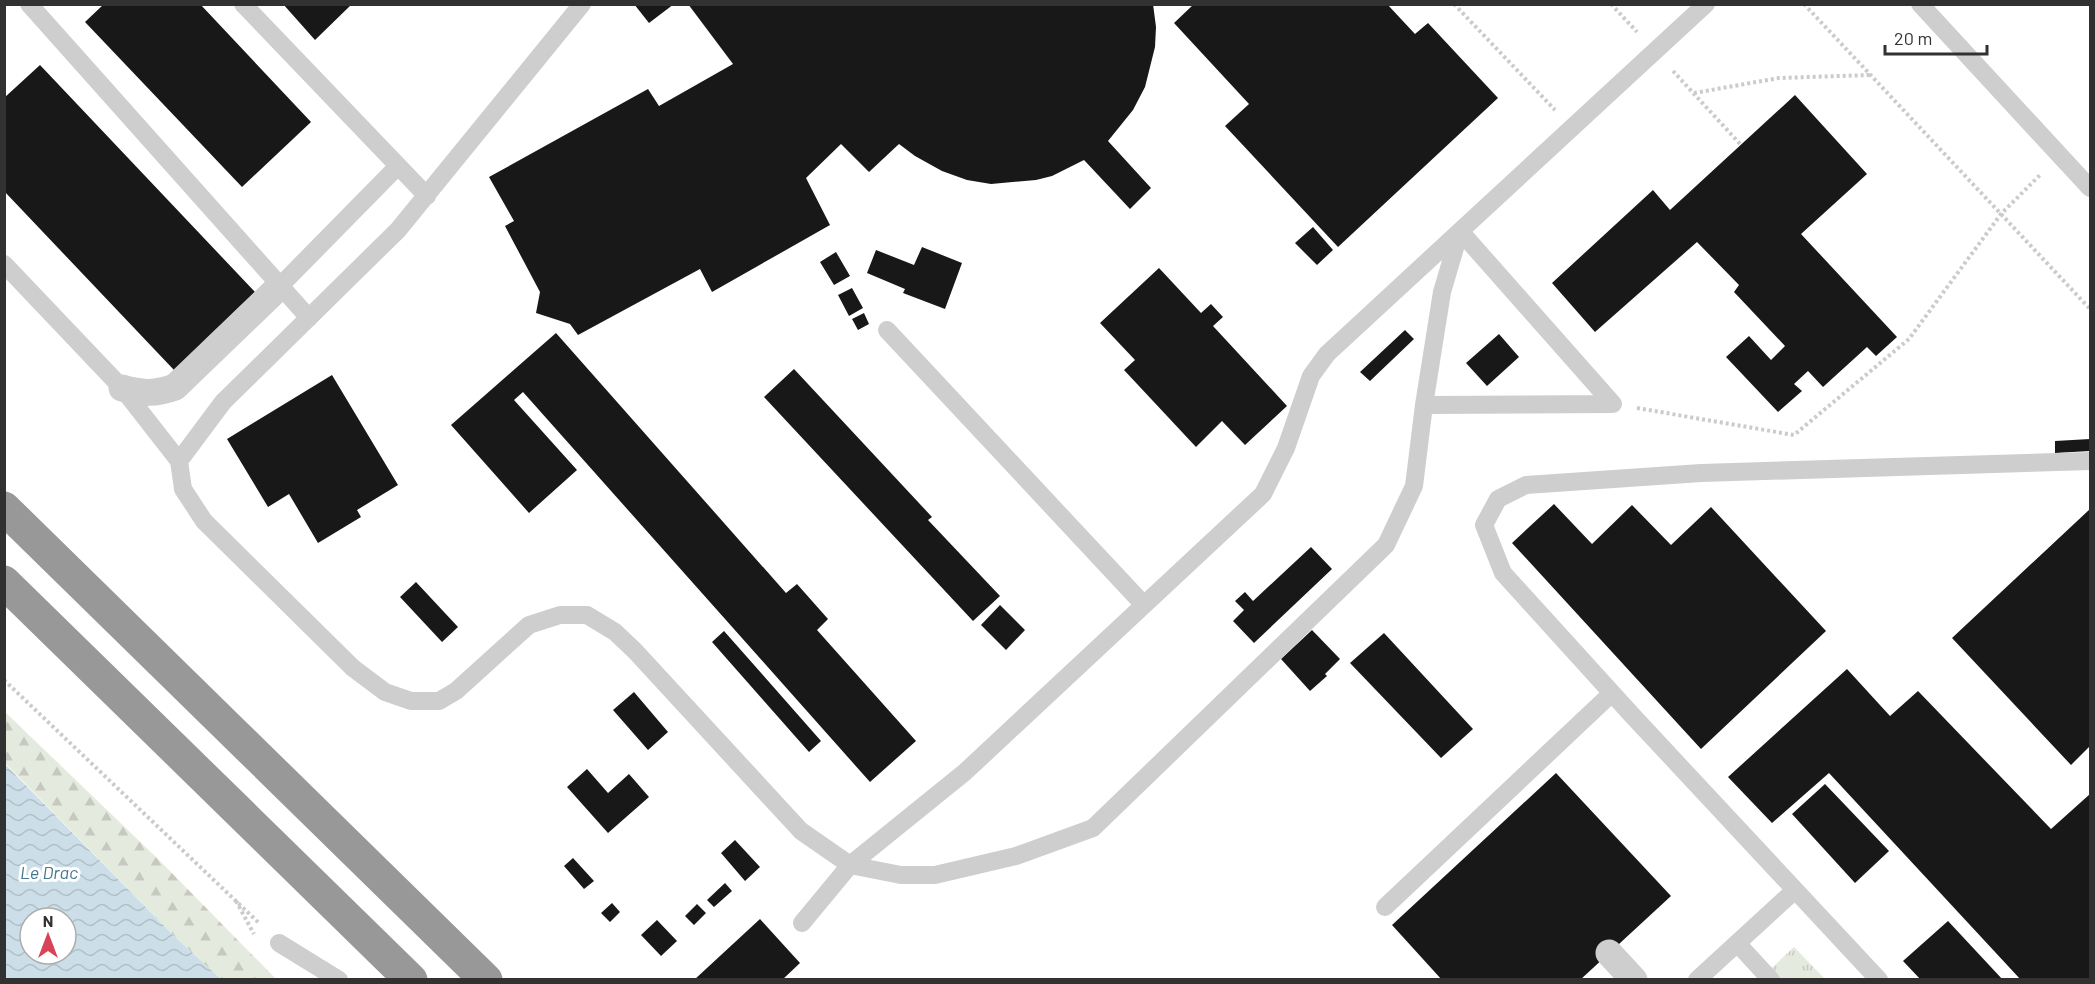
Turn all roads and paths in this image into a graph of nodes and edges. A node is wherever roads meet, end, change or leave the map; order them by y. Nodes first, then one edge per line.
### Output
1 (28, 4) edge
2 (243, 4) edge
3 (582, 4) edge
4 (1454, 4) edge
5 (1611, 4) edge
6 (1706, 4) edge
7 (1804, 4) edge
8 (1920, 4) edge
9 (1655, 52) junction
10 (1870, 75) junction
11 (1694, 93) junction
12 (1572, 128) junction
13 (1741, 145) dead end
14 (2060, 155) junction
15 (398, 166) junction
16 (2091, 188) edge
17 (427, 196) junction
18 (2001, 214) junction
19 (1460, 231) junction
20 (4, 264) edge
21 (279, 287) junction
22 (2091, 309) edge
23 (309, 318) junction
24 (887, 330) dead end
25 (122, 388) junction
26 (1613, 404) junction
27 (1424, 405) junction
28 (179, 461) junction
29 (2091, 461) edge
30 (4, 508) edge
31 (4, 582) edge
32 (1144, 605) junction
33 (4, 680) edge
34 (1612, 693) junction
35 (850, 865) junction
36 (1795, 890) junction
37 (1385, 907) dead end
38 (802, 923) dead end
39 (279, 943) joint
40 (1737, 943) junction
41 (1609, 953) dead end
42 (339, 980) edge
43 (411, 980) edge
44 (486, 980) edge
45 (1634, 980) edge
46 (1697, 980) edge
47 (1771, 980) edge
48 (1879, 980) edge

1 - 21 lane
2 - 15 lane
3 - 17 lane
4 - 12 path
5 - 9 path
6 - 9 lane
7 - 10 path
8 - 14 lane
9 - 11 path
9 - 12 lane
10 - 11 path
10 - 18 path
11 - 13 path
12 - 19 lane
14 - 16 lane
14 - 18 path
15 - 17 lane
15 - 21 lane
17 - 23 lane
18 - 22 path
18 - 26 path
19 - 26 lane
19 - 27 lane
19 - 32 lane
20 - 25 lane
21 - 23 lane
21 - 25 street
23 - 28 lane
24 - 32 lane
25 - 28 lane
26 - 27 lane
27 - 35 lane
28 - 35 lane
29 - 34 lane
30 - 44 highway
31 - 43 highway
32 - 35 lane
33 - 39 path
34 - 36 lane
34 - 37 lane
35 - 38 lane
36 - 40 lane
36 - 48 lane
39 - 42 lane
40 - 46 lane
40 - 47 lane
41 - 45 street

